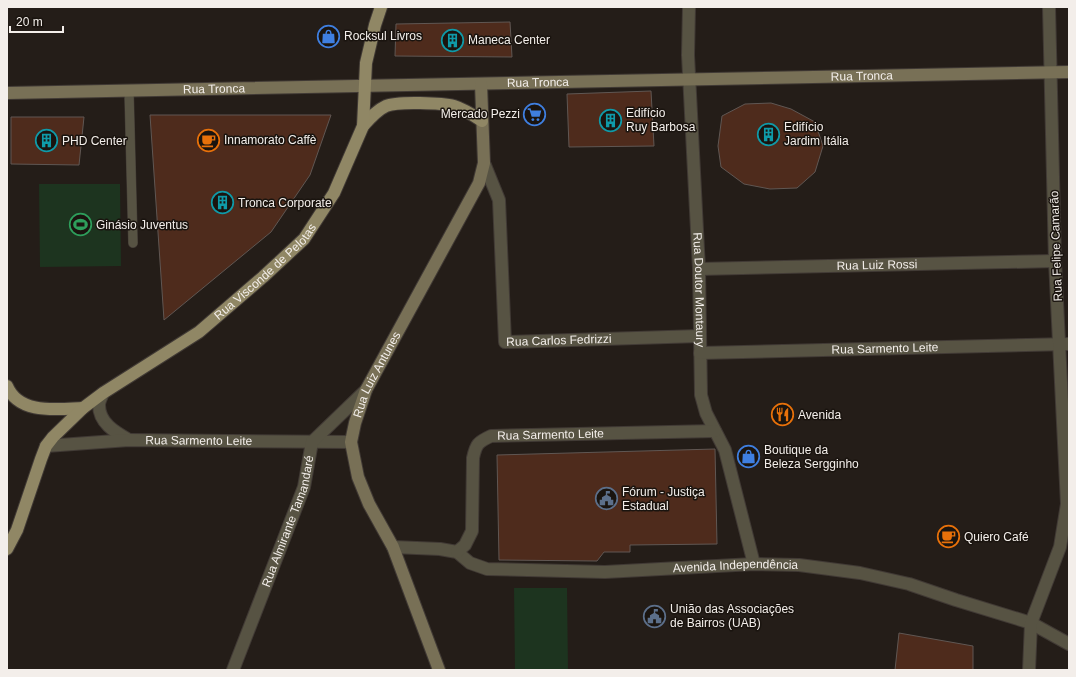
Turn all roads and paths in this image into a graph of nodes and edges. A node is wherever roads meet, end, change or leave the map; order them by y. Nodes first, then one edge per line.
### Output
1 (381, 7) edge
2 (689, 7) edge
3 (1049, 7) edge
4 (1051, 72) junction
5 (1069, 72) edge
6 (690, 80) junction
7 (482, 84) junction
8 (364, 87) junction
9 (129, 91) junction
10 (7, 93) edge
11 (482, 121) junction
12 (363, 126) junction
13 (484, 163) junction
14 (134, 243) dead end
15 (1055, 261) junction
16 (699, 270) junction
17 (700, 336) junction
18 (1065, 344) edge
19 (700, 353) junction
20 (7, 386) edge
21 (366, 390) junction
22 (103, 392) junction
23 (83, 408) junction
24 (715, 431) junction
25 (129, 440) junction
26 (312, 442) junction
27 (352, 442) junction
28 (46, 446) junction
29 (394, 547) junction
30 (7, 549) edge
31 (457, 552) junction
32 (754, 564) junction
33 (1031, 623) junction
34 (1069, 644) edge
35 (233, 670) edge
36 (439, 670) edge
37 (1029, 670) edge

1 - 8 main road, Rua Visconde de Pelotas
2 - 6 street, Rua Doutor Montaury
3 - 4 street, Rua Felipe Camarão
4 - 5 street, Rua Tronca
4 - 6 street, Rua Tronca
4 - 15 street, Rua Felipe Camarão
6 - 7 street, Rua Tronca
6 - 16 street, Rua Doutor Montaury
7 - 8 street, Rua Tronca
7 - 11 street, Rua Luiz Antunes
8 - 9 street, Rua Tronca
8 - 12 main road, Rua Visconde de Pelotas
9 - 10 street, Rua Tronca
9 - 14 lane
11 - 12 main road
11 - 13 street, Rua Luiz Antunes
12 - 22 main road, Rua Visconde de Pelotas
13 - 17 street, Rua Carlos Fedrizzi
13 - 21 street, Rua Luiz Antunes
15 - 16 street, Rua Luiz Rossi
15 - 18 street, Rua Felipe Camarão
16 - 17 street, Rua Doutor Montaury
17 - 19 street, Rua Doutor Montaury
18 - 19 street, Rua Sarmento Leite
18 - 33 street, Rua Felipe Camarão
19 - 24 street, Rua Doutor Montaury
20 - 23 main road
21 - 26 street, Rua Almirante Tamandaré
21 - 27 street, Rua Luiz Antunes
22 - 23 main road, Rua Visconde de Pelotas
22 - 25 street
23 - 28 main road, Rua Visconde de Pelotas
24 - 31 street, Rua Sarmento Leite
24 - 32 street, Rua Doutor Montaury
25 - 26 street, Rua Sarmento Leite
25 - 28 street, Rua Sarmento Leite
26 - 27 street, Rua Sarmento Leite
26 - 35 street, Rua Almirante Tamandaré
27 - 29 street, Rua Luiz Antunes
28 - 30 main road, Rua Visconde de Pelotas
29 - 31 street, Avenida Independência
29 - 36 street, Rua Luiz Antunes
31 - 32 street, Avenida Independência
32 - 33 street, Avenida Independência
33 - 34 street, Avenida Independência
33 - 37 street, Rua Felipe Camarão

